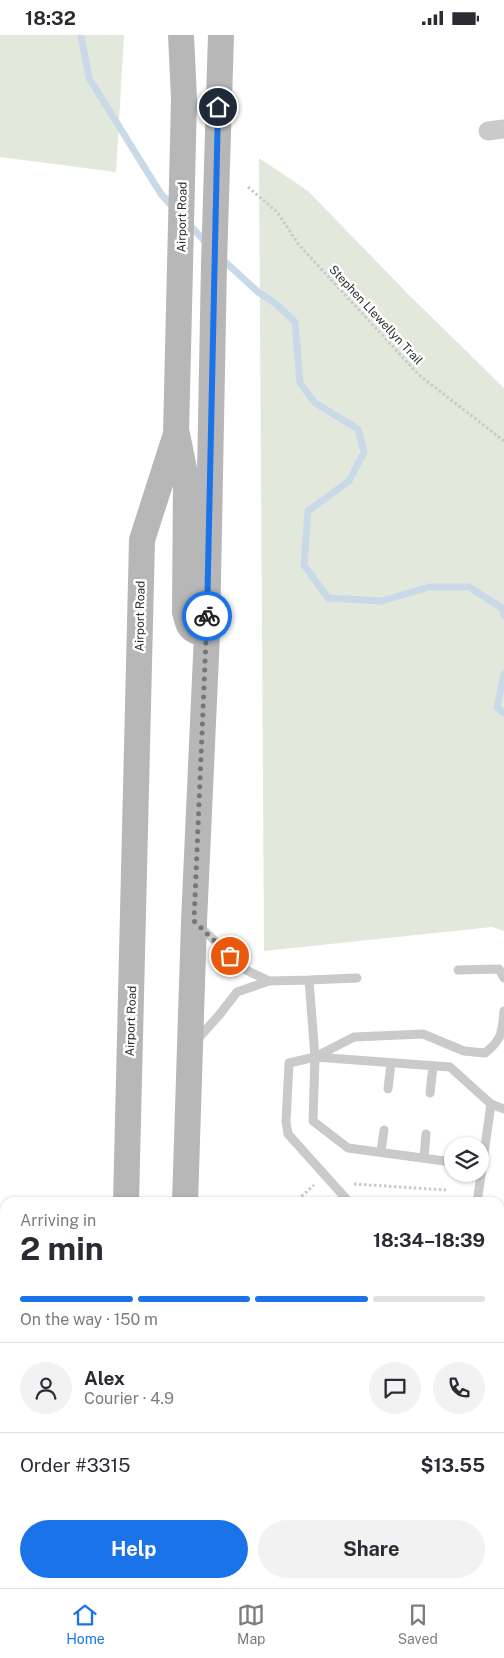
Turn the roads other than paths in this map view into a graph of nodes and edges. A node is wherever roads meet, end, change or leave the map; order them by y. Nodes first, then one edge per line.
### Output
1 (181, 35) edge
2 (221, 35) edge
3 (176, 434) junction
4 (207, 634) junction
5 (194, 921) junction
6 (458, 969) dead end
7 (357, 978) dead end
8 (504, 978) edge
9 (309, 980) junction
10 (269, 981) junction
11 (504, 1011) edge
12 (190, 1049) junction
13 (315, 1057) junction
14 (391, 1063) junction
15 (433, 1066) junction
16 (388, 1089) dead end
17 (430, 1093) dead end
18 (491, 1104) junction
19 (504, 1109) edge
20 (384, 1130) dead end
21 (426, 1135) dead end
22 (486, 1137) edge
23 (381, 1152) junction
24 (424, 1158) junction
25 (444, 1161) edge
26 (479, 1182) edge
27 (126, 1197) edge
28 (185, 1197) edge
29 (345, 1197) edge
30 (478, 1197) edge

1 - 3 main road, Airport Road
2 - 4 main road
3 - 4 main road
3 - 27 main road, Airport Road
4 - 5 main road
5 - 10 lane
5 - 12 main road
6 - 8 lane
7 - 9 lane
9 - 10 lane
9 - 13 lane
10 - 12 lane
11 - 13 lane
12 - 28 main road
13 - 14 lane
13 - 23 lane
13 - 29 lane
14 - 15 lane
14 - 16 lane
15 - 17 lane
15 - 18 lane
18 - 19 lane
18 - 22 lane
20 - 23 lane
21 - 24 lane
23 - 24 lane
24 - 25 lane
26 - 30 lane

